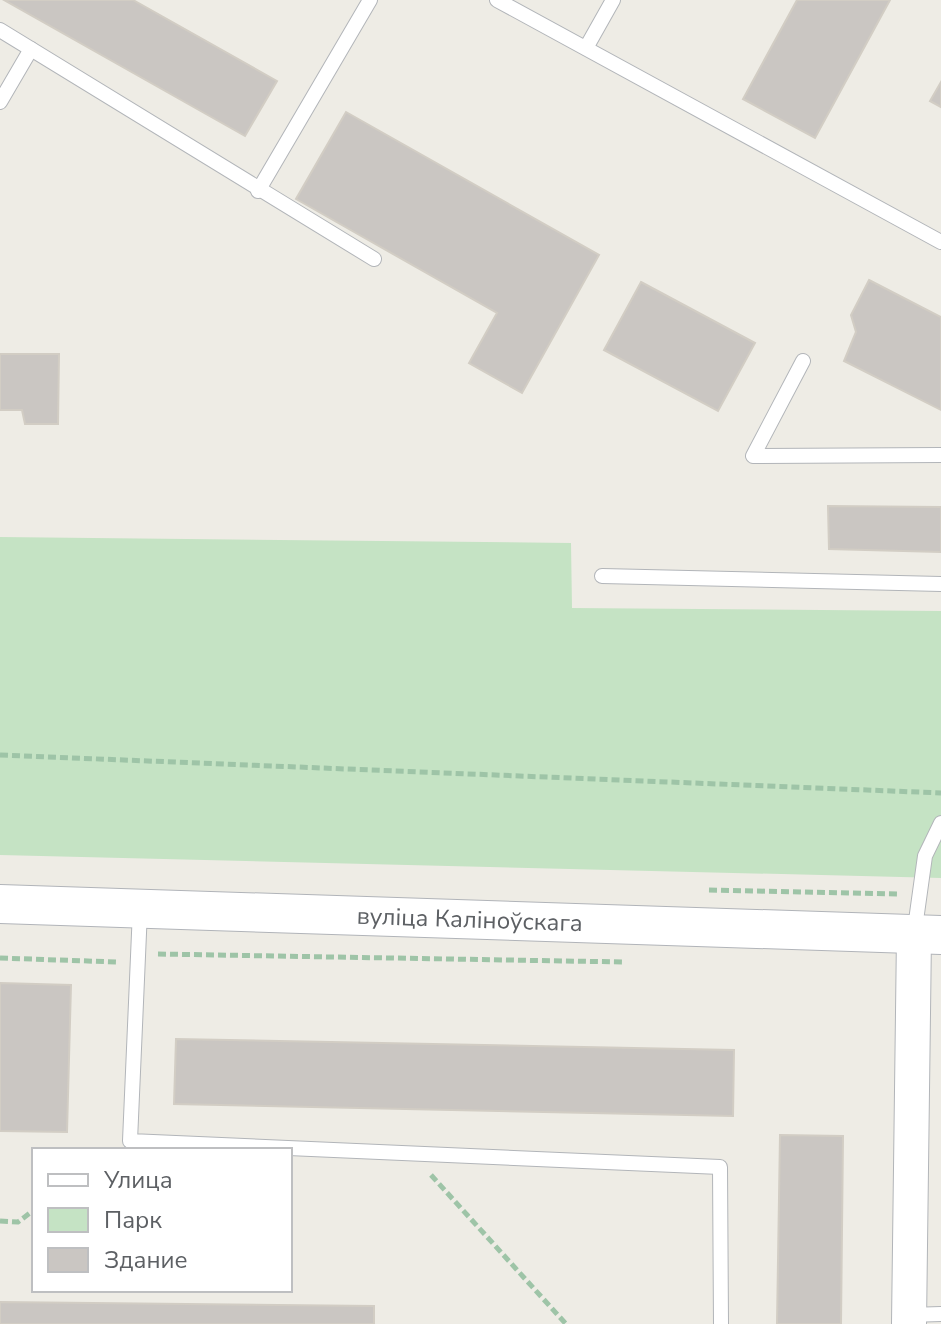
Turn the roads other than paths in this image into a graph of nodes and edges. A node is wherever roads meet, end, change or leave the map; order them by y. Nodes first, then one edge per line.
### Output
1 (370, 0) edge
2 (497, 0) edge
3 (613, 0) edge
4 (0, 30) edge
5 (586, 48) junction
6 (31, 49) junction
7 (0, 102) edge
8 (258, 191) junction
9 (941, 242) edge
10 (374, 259) dead end
11 (803, 361) dead end
12 (941, 455) edge
13 (602, 576) dead end
14 (941, 584) edge
15 (941, 823) edge
16 (0, 904) edge
17 (140, 907) junction
18 (928, 935) edge
19 (282, 1148) edge
20 (292, 1148) edge
21 (920, 1318) edge
22 (721, 1324) edge

1 - 8 lane
2 - 5 lane
3 - 5 lane
4 - 6 lane
5 - 9 lane
6 - 7 lane
6 - 8 lane
8 - 10 lane
11 - 12 lane
13 - 14 lane
15 - 18 lane
16 - 17 main road, вуліца Каліноўскага
17 - 18 main road, вуліца Каліноўскага
17 - 19 lane
18 - 21 street
20 - 22 lane

